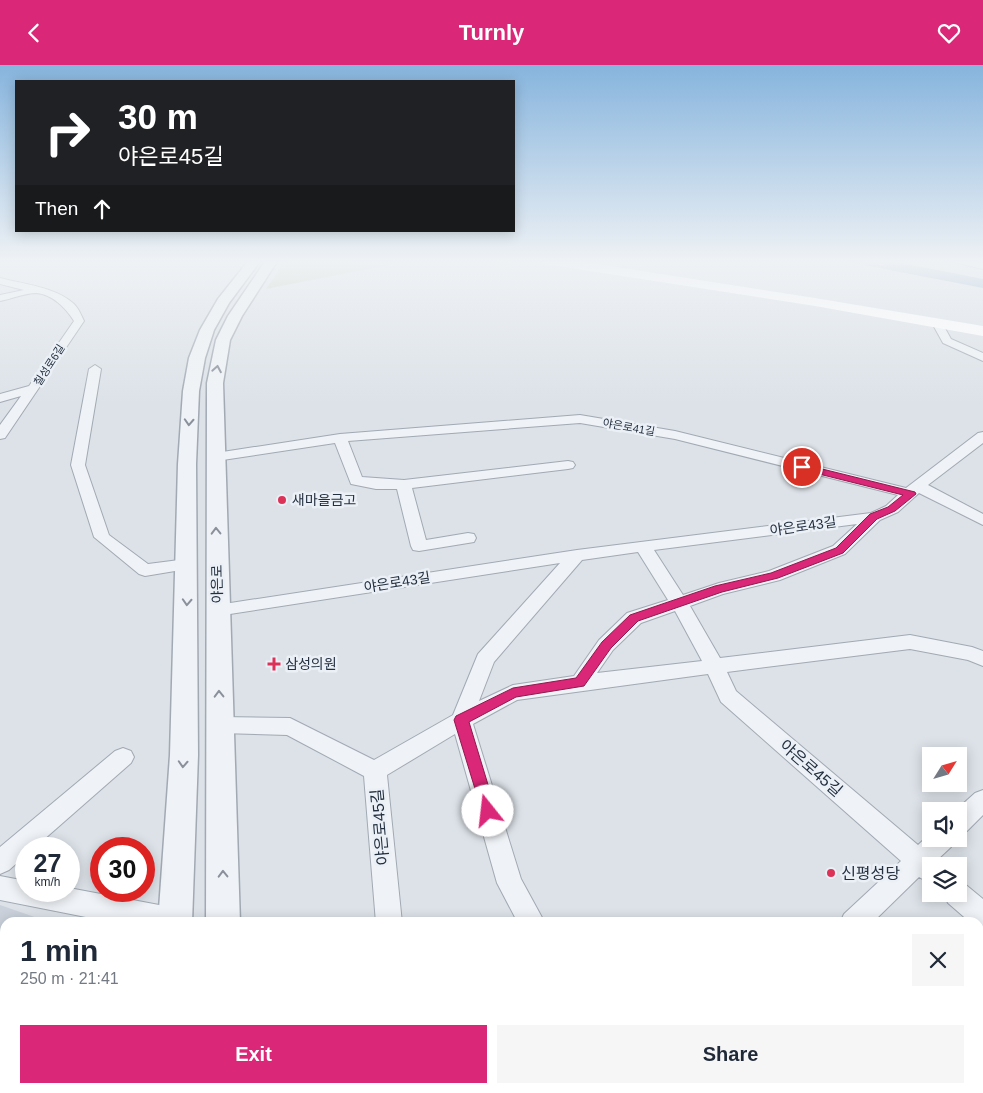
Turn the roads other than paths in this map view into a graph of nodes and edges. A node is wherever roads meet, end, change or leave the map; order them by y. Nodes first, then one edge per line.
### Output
1 (72, 308) edge
2 (220, 308) edge
3 (240, 308) edge
4 (843, 308) edge
5 (875, 308) edge
6 (921, 308) edge
7 (955, 311) dead end
8 (937, 323) junction
9 (983, 326) edge
10 (983, 331) edge
11 (983, 357) edge
12 (95, 369) dead end
13 (33, 389) junction
14 (0, 398) edge
15 (0, 435) edge
16 (983, 436) edge
17 (340, 438) junction
18 (216, 457) junction
19 (568, 465) dead end
20 (404, 485) junction
21 (915, 490) junction
22 (874, 517) junction
23 (983, 520) edge
24 (468, 538) dead end
25 (644, 548) junction
26 (577, 555) junction
27 (187, 564) junction
28 (679, 601) junction
29 (217, 610) junction
30 (983, 659) edge
31 (716, 667) junction
32 (580, 683) junction
33 (461, 720) junction
34 (220, 725) junction
35 (123, 757) dead end
36 (375, 771) junction
37 (983, 801) edge
38 (967, 816) edge
39 (0, 862) edge
40 (922, 863) edge
41 (922, 868) edge
42 (0, 887) edge
43 (966, 902) edge
44 (983, 916) edge
45 (150, 917) edge
46 (175, 917) edge
47 (223, 917) edge
48 (388, 917) edge
49 (529, 917) edge
50 (861, 917) edge

1 - 13 street, 칠성로6길
2 -> 27 street
18 -> 3 street, 야은로
4 - 8 main road
5 - 9 main road
6 - 7 main road
8 - 10 main road
8 - 11 street
12 - 27 street
13 - 14 street
13 - 15 street, 칠성로6길
16 - 21 street
17 - 18 street, 야은로41길
17 - 20 street
17 - 21 street, 야은로41길
29 -> 18 street, 야은로
19 - 20 street
20 - 24 street
21 - 22 street, 야은로43길
21 - 23 street, 야은로41길
22 - 25 street, 야은로43길
22 - 28 street, 야은로43길
25 - 26 street, 야은로43길
25 - 28 street
26 - 29 street, 야은로43길
26 - 33 street
27 -> 46 street
28 - 31 street
28 - 32 street
34 -> 29 street, 야은로
30 - 31 street, 야은로45길
31 - 32 street, 야은로45길
31 - 40 street, 야은로45길
32 - 33 street, 야은로45길
33 - 36 street, 야은로45길
33 - 49 street
34 - 36 street
47 -> 34 street, 야은로
35 - 39 street
36 - 48 street, 야은로45길
37 - 38 street
41 - 50 street
42 - 45 street
43 - 44 street

